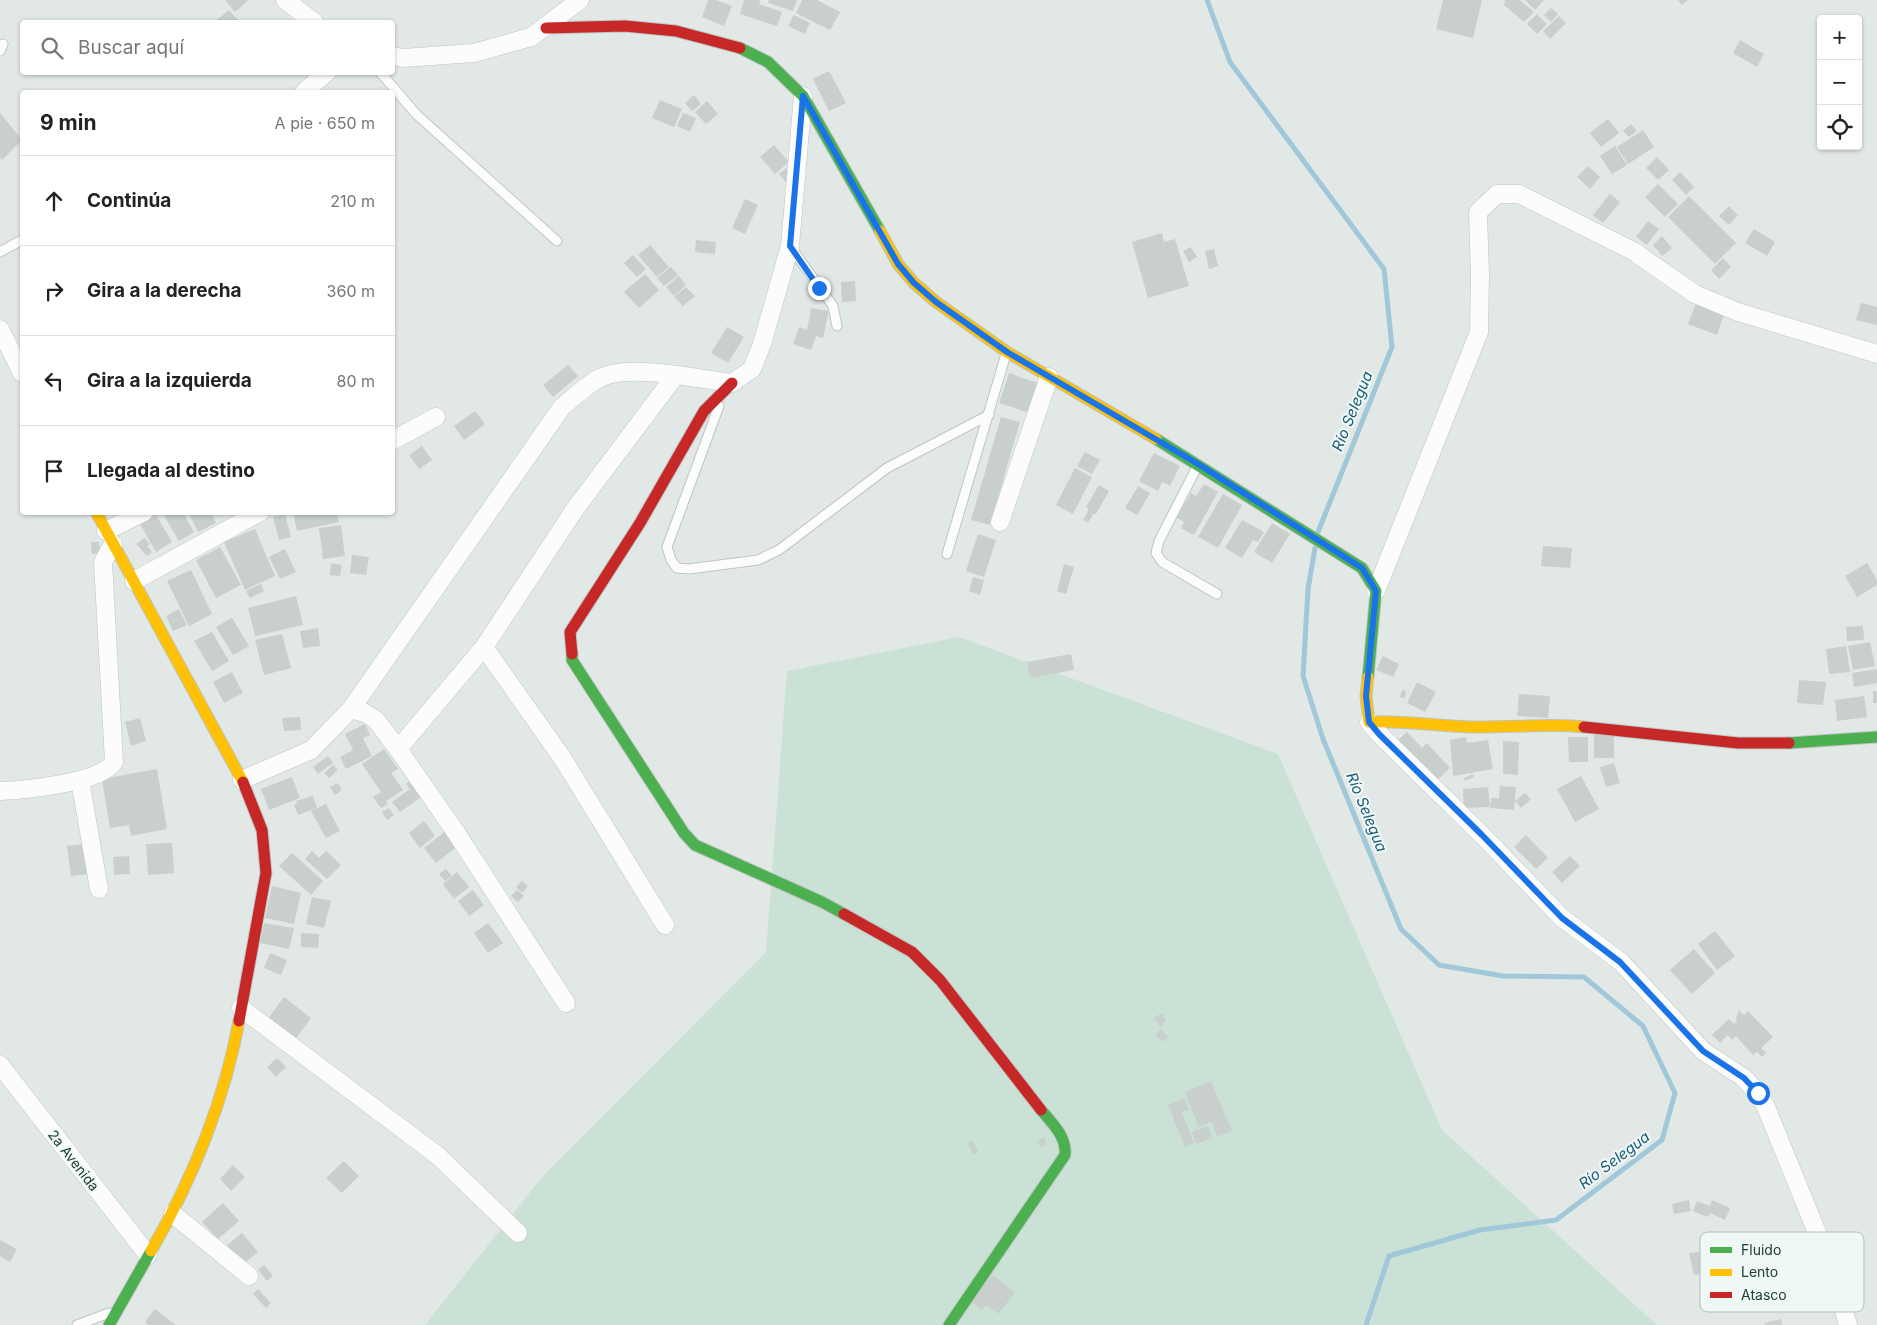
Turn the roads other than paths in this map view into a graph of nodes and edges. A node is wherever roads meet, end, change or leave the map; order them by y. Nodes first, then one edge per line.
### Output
1 (285, 0) edge
2 (580, 0) edge
3 (311, 20) edge
4 (546, 28) junction
5 (395, 57) edge
6 (324, 75) edge
7 (383, 75) edge
8 (306, 90) edge
9 (803, 96) junction
10 (20, 241) edge
11 (557, 242) dead end
12 (790, 246) junction
13 (0, 252) edge
14 (837, 326) dead end
15 (0, 329) edge
16 (17, 346) edge
17 (1007, 352) junction
18 (1877, 354) edge
19 (20, 362) edge
20 (675, 376) junction
21 (1049, 377) junction
22 (727, 388) junction
23 (989, 416) junction
24 (436, 417) dead end
25 (395, 438) edge
26 (1198, 464) junction
27 (98, 515) edge
28 (140, 515) edge
29 (255, 515) edge
30 (1000, 522) dead end
31 (110, 538) junction
32 (947, 554) dead end
33 (134, 581) junction
34 (1376, 591) junction
35 (1217, 594) dead end
36 (484, 647) junction
37 (351, 709) junction
38 (1369, 722) junction
39 (1877, 737) edge
40 (398, 749) junction
41 (80, 780) junction
42 (242, 780) junction
43 (0, 791) edge
44 (99, 888) dead end
45 (665, 925) dead end
46 (566, 1004) dead end
47 (241, 1008) junction
48 (0, 1065) edge
49 (173, 1214) junction
50 (1817, 1232) edge
51 (518, 1233) dead end
52 (148, 1255) junction
53 (249, 1276) dead end
54 (1844, 1312) edge
55 (114, 1320) edge
56 (78, 1325) edge
57 (949, 1325) edge
58 (1848, 1325) edge

1 - 3 street
2 - 4 street
4 - 5 street
4 - 9 street
6 - 8 street
7 - 11 lane
9 - 12 street
9 - 17 street
10 - 13 lane
12 - 14 lane
12 - 22 street
15 - 16 street
16 - 19 street
17 - 21 street
17 - 23 lane
18 - 34 street
20 - 22 street
20 - 36 street
20 - 37 street
21 - 26 street
21 - 30 street
22 - 23 lane
22 - 57 street
23 - 32 lane
24 - 25 street
26 - 34 street
26 - 35 lane
27 - 31 street
28 - 31 street
29 - 33 street
31 - 33 street
31 - 41 street
33 - 42 street
34 - 38 street
36 - 40 street
36 - 45 street
37 - 40 street
37 - 42 street
38 - 39 street
38 - 50 street
40 - 46 street
41 - 43 street
41 - 44 street
42 - 47 street
47 - 49 street
47 - 51 street
48 - 52 street, 2a Avenida
49 - 52 street
49 - 53 street
52 - 55 street
54 - 58 street
55 - 56 lane

